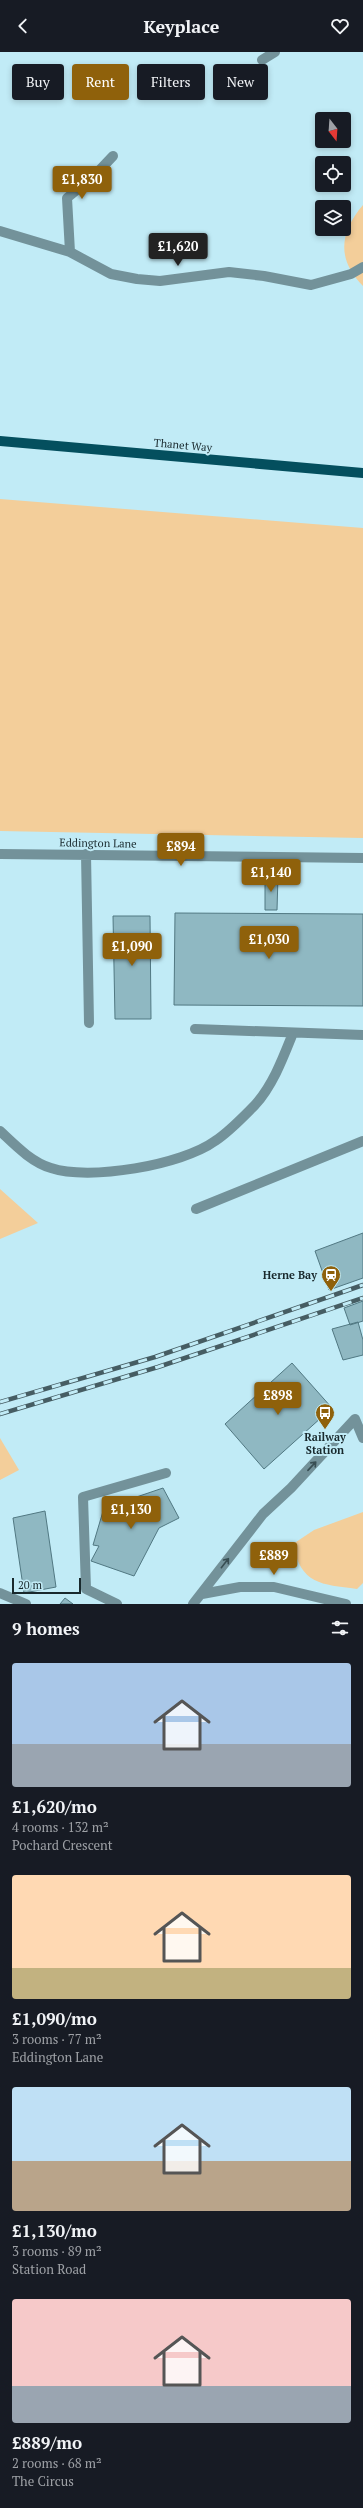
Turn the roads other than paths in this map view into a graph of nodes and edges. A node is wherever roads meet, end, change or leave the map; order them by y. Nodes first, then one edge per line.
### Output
1 (275, 52) edge
2 (262, 60) dead end
3 (113, 156) dead end
4 (0, 231) edge
5 (70, 252) junction
6 (363, 267) edge
7 (0, 441) edge
8 (363, 473) edge
9 (0, 854) edge
10 (86, 854) junction
11 (363, 858) edge
12 (89, 1023) dead end
13 (195, 1029) dead end
14 (293, 1033) junction
15 (363, 1035) edge
16 (0, 1131) edge
17 (363, 1141) edge
18 (196, 1210) dead end
19 (363, 1438) edge
20 (166, 1473) dead end
21 (0, 1593) edge
22 (202, 1594) junction
23 (26, 1604) edge
24 (117, 1604) edge
25 (193, 1604) edge
26 (346, 1604) edge

1 - 2 street
3 - 5 street
4 - 5 street
5 - 6 street
7 - 8 main road, Thanet Way
9 - 10 street, Eddington Lane
10 - 11 street, Eddington Lane
10 - 12 street
13 - 14 street
14 - 15 street
14 - 16 street
17 - 18 street
22 -> 19 street
20 - 24 street
21 - 23 street
22 - 25 street
22 - 26 street

